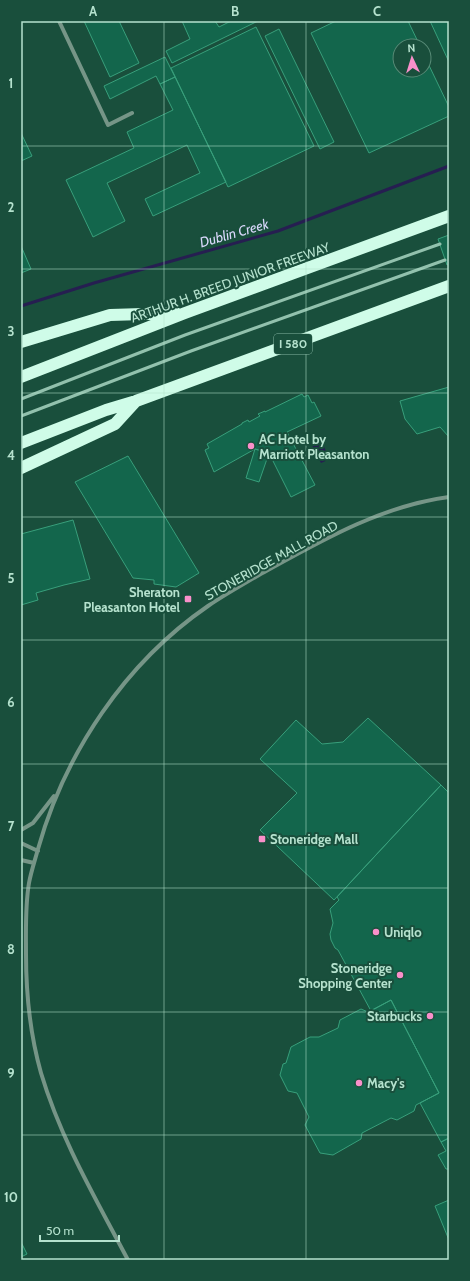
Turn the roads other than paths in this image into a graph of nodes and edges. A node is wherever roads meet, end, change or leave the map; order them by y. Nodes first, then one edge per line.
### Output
1 (59, 21) edge
2 (132, 113) dead end
3 (449, 216) edge
4 (449, 286) edge
5 (185, 313) junction
6 (21, 342) edge
7 (21, 377) edge
8 (136, 401) junction
9 (21, 443) edge
10 (21, 468) edge
11 (449, 497) edge
12 (58, 790) junction
13 (21, 830) edge
14 (21, 843) edge
15 (38, 851) junction
16 (21, 860) edge
17 (34, 863) junction
18 (128, 1260) edge

1 - 2 street
3 - 5 highway, ARTHUR H. BREED JUNIOR FREEWAY
4 - 8 highway, I 580
5 - 6 highway
5 - 7 highway, ARTHUR H. BREED JUNIOR FREEWAY
8 - 9 highway, I 580
8 - 10 highway
11 - 12 street, STONERIDGE MALL ROAD
12 - 13 street
12 - 15 street, STONERIDGE MALL ROAD
14 - 15 street
15 - 17 street, STONERIDGE MALL ROAD
16 - 17 street
17 - 18 street, STONERIDGE MALL ROAD

